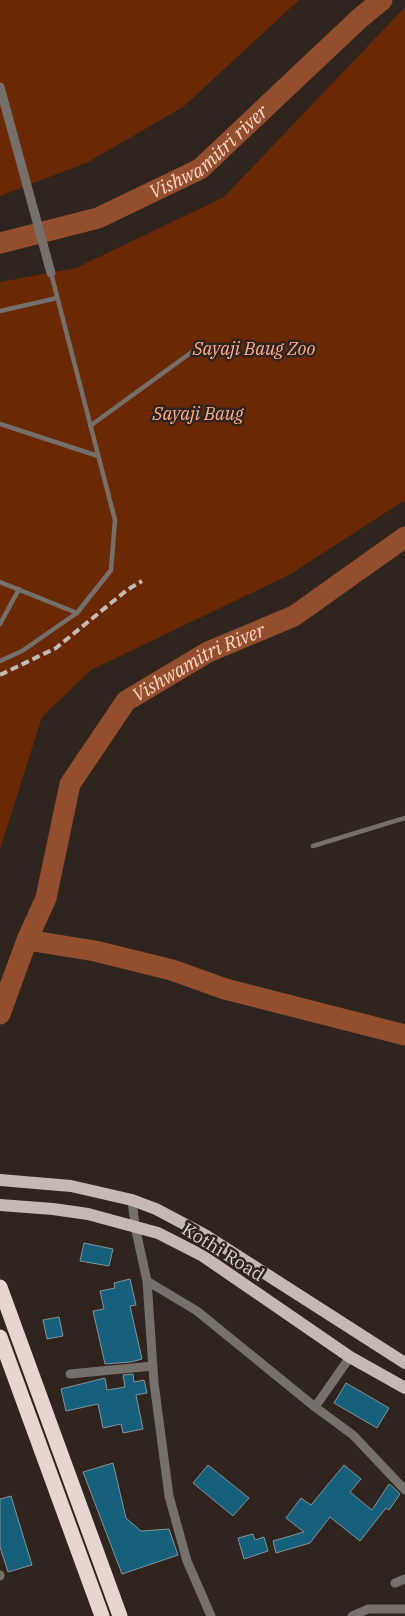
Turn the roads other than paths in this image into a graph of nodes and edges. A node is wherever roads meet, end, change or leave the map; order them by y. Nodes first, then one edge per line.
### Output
1 (0, 87) edge
2 (51, 273) joint
3 (57, 298) junction
4 (0, 311) edge
5 (196, 349) dead end
6 (0, 424) edge
7 (90, 426) junction
8 (98, 456) junction
9 (0, 582) edge
10 (19, 589) junction
11 (77, 613) junction
12 (0, 624) edge
13 (0, 661) edge
14 (405, 818) edge
15 (313, 846) dead end
16 (0, 1180) edge
17 (132, 1200) junction
18 (0, 1205) edge
19 (135, 1226) junction
20 (147, 1281) junction
21 (0, 1287) edge
22 (1, 1344) edge
23 (350, 1357) junction
24 (405, 1363) edge
25 (153, 1366) junction
26 (70, 1374) dead end
27 (405, 1388) edge
28 (315, 1407) junction
29 (405, 1490) edge
30 (405, 1579) edge
31 (395, 1583) dead end
32 (405, 1609) edge
33 (102, 1616) edge
34 (120, 1616) edge
35 (211, 1616) edge
36 (352, 1616) edge

1 - 2 street
2 - 3 lane
3 - 4 lane
3 - 7 lane
5 - 7 lane
6 - 8 lane
7 - 8 lane
8 - 11 lane
9 - 10 lane
10 - 11 lane
10 - 12 lane
11 - 13 lane
14 - 15 lane
16 - 17 main road, Kothi Road
17 - 19 street
17 - 24 main road, Kothi Road
18 - 19 main road, Kothi Road
19 - 20 street
19 - 23 main road, Kothi Road
20 - 25 street
20 - 28 street
21 - 34 highway
22 - 33 highway
23 - 27 main road, Kothi Road
23 - 28 street
25 - 26 street
25 - 35 street
28 - 29 street
30 - 31 street
32 - 36 street

